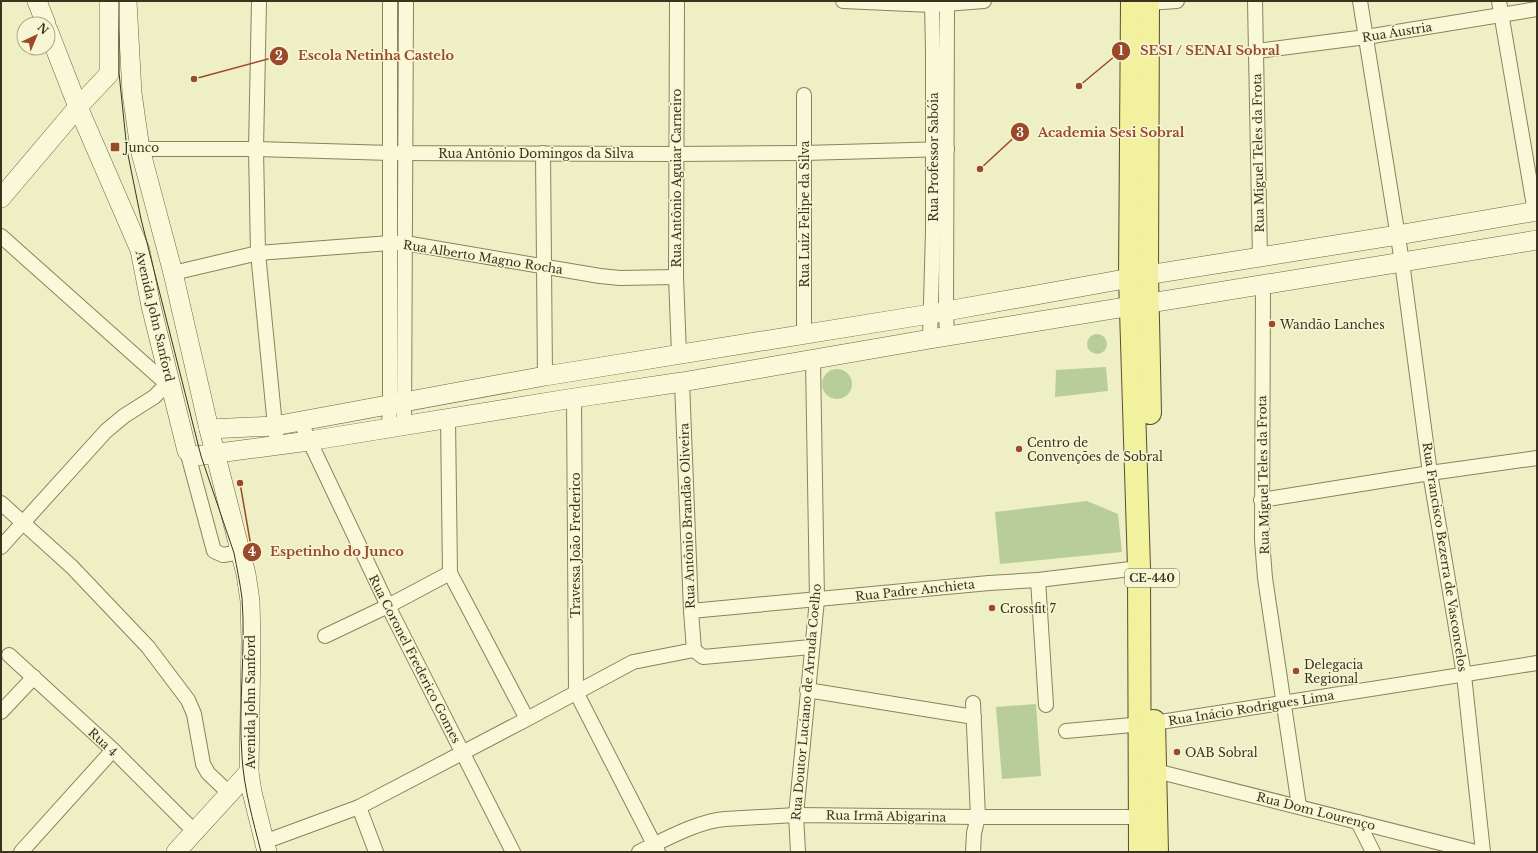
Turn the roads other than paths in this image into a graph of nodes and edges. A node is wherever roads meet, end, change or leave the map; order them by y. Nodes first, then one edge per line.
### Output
1 (37, 1) edge
2 (109, 1) edge
3 (127, 1) edge
4 (260, 1) edge
5 (390, 1) edge
6 (406, 1) edge
7 (677, 1) edge
8 (843, 1) edge
9 (984, 1) edge
10 (1177, 1) edge
11 (1255, 1) edge
12 (1360, 1) edge
13 (1499, 1) edge
14 (1143, 2) edge
15 (932, 3) edge
16 (947, 3) edge
17 (1537, 9) edge
18 (43, 16) edge
19 (1500, 16) junction
20 (1366, 37) junction
21 (56, 51) edge
22 (1257, 51) junction
23 (940, 53) junction
24 (131, 71) junction
25 (109, 74) junction
26 (804, 95) dead end
27 (78, 107) junction
28 (140, 149) junction
29 (256, 149) junction
30 (932, 149) junction
31 (947, 149) junction
32 (398, 153) junction
33 (543, 153) junction
34 (804, 153) junction
35 (676, 154) junction
36 (1, 198) edge
37 (1536, 211) edge
38 (1398, 235) junction
39 (1, 236) edge
40 (1537, 240) edge
41 (390, 243) junction
42 (405, 243) junction
43 (258, 253) junction
44 (1260, 258) junction
45 (1402, 262) junction
46 (545, 268) junction
47 (173, 273) junction
48 (676, 277) junction
49 (1138, 277) junction
50 (1263, 285) junction
51 (1140, 305) junction
52 (938, 312) junction
53 (804, 333) junction
54 (939, 338) junction
55 (721, 348) junction
56 (679, 354) junction
57 (813, 360) junction
58 (725, 374) junction
59 (545, 376) junction
60 (682, 382) junction
61 (169, 386) junction
62 (574, 398) junction
63 (398, 403) junction
64 (448, 419) junction
65 (300, 421) junction
66 (274, 426) junction
67 (396, 428) junction
68 (209, 429) junction
69 (309, 441) junction
70 (277, 446) junction
71 (187, 451) junction
72 (215, 454) junction
73 (1537, 458) edge
74 (1430, 473) junction
75 (1261, 500) junction
76 (1, 503) edge
77 (22, 522) junction
78 (1, 546) edge
79 (241, 552) junction
80 (1139, 568) junction
81 (450, 573) junction
82 (1038, 580) junction
83 (817, 600) junction
84 (388, 606) junction
85 (691, 611) junction
86 (325, 636) dead end
87 (811, 647) junction
88 (694, 650) junction
89 (9, 655) dead end
90 (1537, 663) edge
91 (1464, 675) junction
92 (34, 677) junction
93 (807, 690) junction
94 (576, 692) junction
95 (1285, 703) junction
96 (1046, 705) dead end
97 (1, 712) edge
98 (527, 719) junction
99 (1147, 724) junction
100 (1066, 731) dead end
101 (112, 750) junction
102 (462, 754) junction
103 (1148, 771) junction
104 (250, 772) junction
105 (230, 794) junction
106 (1299, 806) junction
107 (359, 807) junction
108 (796, 815) junction
109 (1139, 816) junction
110 (978, 817) junction
111 (1358, 822) junction
112 (195, 832) junction
113 (266, 847) edge
114 (656, 848) edge
115 (21, 852) edge
116 (176, 852) edge
117 (376, 852) edge
118 (513, 852) edge
119 (639, 852) edge
120 (798, 852) edge
121 (973, 852) edge
122 (1140, 852) edge
123 (1157, 852) edge
124 (1373, 852) edge
125 (1476, 852) edge
126 (1483, 852) edge

1 - 18 main road
2 - 25 main road
3 - 24 main road, Avenida John Sanford
4 - 29 street
5 - 32 street
6 - 32 street
7 - 35 street, Rua Antônio Aguiar Carneiro
8 - 15 street
9 - 16 street
10 - 14 street
11 - 22 street, Rua Miguel Teles da Frota
12 - 20 street
13 - 19 street
14 - 49 main road, CE-440
15 - 16 street
15 - 23 street, Rua Professor Sabóia
16 - 23 street, Rua Professor Sabóia
17 - 19 street, Rua Áustria
19 - 20 street, Rua Áustria
19 - 37 street
20 - 22 street, Rua Áustria
20 - 38 street
21 - 27 main road, Avenida John Sanford
22 - 44 street, Rua Miguel Teles da Frota
23 - 30 street, Rua Professor Sabóia
23 - 31 street, Rua Professor Sabóia
24 - 25 main road
24 - 28 main road, Avenida John Sanford
25 - 27 main road
26 - 34 street, Rua Luiz Felipe da Silva
27 - 36 main road
27 - 61 main road, Avenida John Sanford
28 - 29 street, Rua Antônio Domingos da Silva
28 - 47 main road, Avenida John Sanford
29 - 32 street, Rua Antônio Domingos da Silva
29 - 43 street
30 - 31 street, Rua Antônio Domingos da Silva
30 - 34 street, Rua Antônio Domingos da Silva
30 - 52 street, Rua Professor Sabóia
31 - 52 street, Rua Professor Sabóia
32 - 33 street, Rua Antônio Domingos da Silva
32 - 41 street
32 - 42 street
33 - 35 street, Rua Antônio Domingos da Silva
33 - 46 street
34 - 35 street, Rua Antônio Domingos da Silva
34 - 53 street, Rua Luiz Felipe da Silva
35 - 48 street, Rua Antônio Aguiar Carneiro
37 - 38 main road
38 - 44 main road
38 - 45 street, Rua Francisco Bezerra de Vasconcelos
39 - 61 street
40 - 45 main road
41 - 42 street, Rua Alberto Magno Rocha
41 - 43 street, Rua Alberto Magno Rocha
41 - 63 street
42 - 46 street, Rua Alberto Magno Rocha
42 - 63 street
43 - 47 street, Rua Alberto Magno Rocha
43 - 66 street
44 - 49 main road
45 - 50 main road
45 - 74 street, Rua Francisco Bezerra de Vasconcelos
46 - 48 street, Rua Alberto Magno Rocha
46 - 59 street
47 - 68 main road, Avenida John Sanford
48 - 56 street, Rua Antônio Aguiar Carneiro
49 - 51 main road, CE-440
49 - 52 main road
50 - 51 main road
50 - 75 street, Rua Miguel Teles da Frota
51 - 54 main road
51 - 80 main road, CE-440
51 - 99 main road, CE-440
52 - 53 main road
52 - 54 street
53 - 55 main road
54 - 57 main road
55 - 56 main road
55 - 58 main road
56 - 59 main road
57 - 58 main road
57 - 83 street, Rua Doutor Luciano de Arruda Coelho
58 - 60 main road
59 - 63 main road
60 - 62 main road
60 - 85 street, Rua Antônio Brandão Oliveira
61 - 71 main road, Avenida John Sanford
61 - 77 street
62 - 64 main road
62 - 94 street, Travessa João Frederico
63 - 65 main road
63 - 67 street
64 - 67 main road
64 - 81 street
65 - 66 main road
65 - 69 street, Rua Coronel Frederico Gomes
66 - 68 main road
66 - 70 street
67 - 69 main road
68 - 72 main road, Avenida John Sanford
69 - 70 main road
69 - 84 street, Rua Coronel Frederico Gomes
70 - 72 main road
71 - 72 main road
71 - 79 street, Avenida John Sanford
72 - 79 main road, Avenida John Sanford
73 - 74 street
74 - 75 street
74 - 91 street, Rua Francisco Bezerra de Vasconcelos
75 - 95 street, Rua Miguel Teles da Frota
76 - 77 street
77 - 78 street
77 - 105 street
79 - 104 main road, Avenida John Sanford
80 - 82 street, Rua Padre Anchieta
80 - 99 main road, CE-440
81 - 84 street
81 - 98 street
82 - 83 street, Rua Padre Anchieta
82 - 96 street
83 - 85 street, Rua Padre Anchieta
83 - 87 street, Rua Doutor Luciano de Arruda Coelho
84 - 86 street
84 - 102 street, Rua Coronel Frederico Gomes
85 - 88 street, Rua Antônio Brandão Oliveira
87 - 88 street
87 - 93 street, Rua Doutor Luciano de Arruda Coelho
88 - 94 street
89 - 92 street, Rua 4
90 - 91 street, Rua Inácio Rodrigues Lima
91 - 95 street, Rua Inácio Rodrigues Lima
91 - 126 street, Rua Francisco Bezerra de Vasconcelos
92 - 97 street
92 - 101 street, Rua 4
93 - 108 street, Rua Doutor Luciano de Arruda Coelho
93 - 110 street
94 - 98 street
94 - 114 street
95 - 99 street, Rua Inácio Rodrigues Lima
95 - 106 street, Rua Miguel Teles da Frota
98 - 102 street
99 - 100 street, Rua Inácio Rodrigues Lima
99 - 103 main road, CE-440
101 - 112 street, Rua 4
101 - 115 street
102 - 107 street
102 - 118 street, Rua Coronel Frederico Gomes
103 - 106 street, Rua Dom Lourenço
103 - 109 main road, CE-440
103 - 123 main road, CE-440
104 - 105 main road
104 - 113 main road, Avenida John Sanford
105 - 112 main road
106 - 111 street, Rua Dom Lourenço
107 - 113 street
107 - 117 street
108 - 110 street, Rua Irmã Abigarina
108 - 114 street, Rua Irmã Abigarina
108 - 120 street, Rua Doutor Luciano de Arruda Coelho
109 - 110 street, Rua Irmã Abigarina
109 - 122 main road, CE-440
110 - 121 street
111 - 124 street
111 - 125 street, Rua Dom Lourenço
112 - 116 main road
114 - 119 street, Rua Irmã Abigarina

